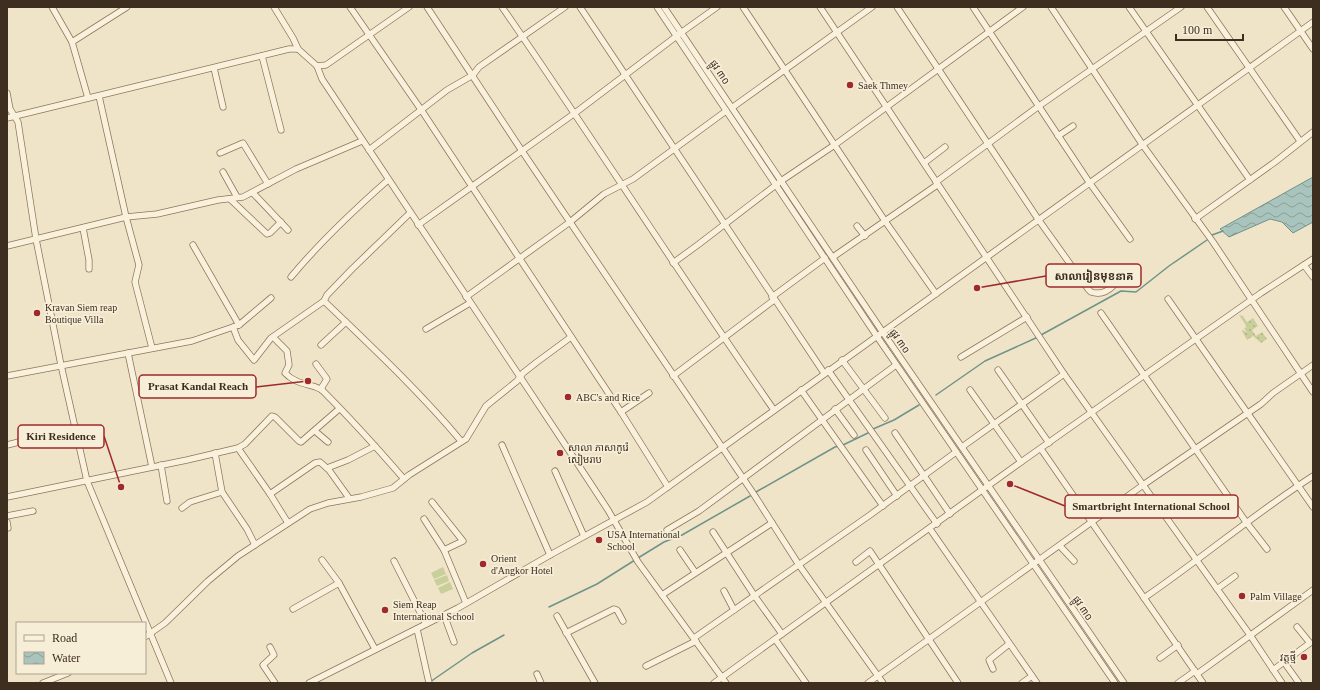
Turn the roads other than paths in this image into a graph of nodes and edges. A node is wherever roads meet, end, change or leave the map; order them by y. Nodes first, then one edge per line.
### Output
1 (52, 7) edge
2 (127, 7) edge
3 (274, 7) edge
4 (350, 7) edge
5 (409, 7) edge
6 (427, 7) edge
7 (502, 7) edge
8 (565, 7) edge
9 (580, 7) edge
10 (656, 7) edge
11 (664, 7) edge
12 (717, 7) edge
13 (744, 7) edge
14 (820, 7) edge
15 (872, 7) edge
16 (897, 7) edge
17 (972, 7) edge
18 (1023, 7) edge
19 (1051, 7) edge
20 (1129, 7) edge
21 (1181, 7) edge
22 (1207, 7) edge
23 (1284, 7) edge
24 (1313, 22) edge
25 (1146, 31) junction
26 (1301, 31) junction
27 (682, 32) junction
28 (836, 32) junction
29 (989, 32) junction
30 (370, 35) junction
31 (676, 36) junction
32 (523, 37) junction
33 (72, 42) junction
34 (298, 49) junction
35 (1313, 49) edge
36 (262, 56) junction
37 (317, 66) junction
38 (214, 68) junction
39 (786, 68) junction
40 (1092, 69) junction
41 (1249, 69) junction
42 (938, 70) junction
43 (473, 75) junction
44 (625, 76) junction
45 (7, 93) edge
46 (99, 96) junction
47 (88, 98) junction
48 (1197, 105) junction
49 (1039, 106) junction
50 (223, 107) dead end
51 (733, 107) junction
52 (886, 107) junction
53 (422, 110) junction
54 (726, 111) junction
55 (575, 113) junction
56 (14, 116) junction
57 (7, 118) edge
58 (1073, 126) dead end
59 (281, 130) dead end
60 (1313, 132) edge
61 (1058, 136) junction
62 (362, 140) junction
63 (1300, 141) junction
64 (836, 144) junction
65 (988, 144) junction
66 (1142, 144) junction
67 (946, 147) dead end
68 (674, 149) junction
69 (369, 150) junction
70 (522, 150) junction
71 (220, 153) dead end
72 (924, 163) junction
73 (223, 172) dead end
74 (388, 180) junction
75 (1250, 180) junction
76 (781, 181) junction
77 (1089, 182) junction
78 (936, 183) junction
79 (268, 184) junction
80 (623, 185) junction
81 (775, 185) junction
82 (471, 186) junction
83 (253, 193) junction
84 (237, 198) junction
85 (230, 199) junction
86 (410, 213) junction
87 (126, 217) junction
88 (1038, 219) junction
89 (1195, 219) junction
90 (281, 222) junction
91 (570, 222) junction
92 (885, 222) junction
93 (418, 225) junction
94 (724, 225) junction
95 (857, 226) dead end
96 (82, 228) junction
97 (288, 230) dead end
98 (865, 236) junction
99 (36, 239) junction
100 (1130, 239) dead end
101 (193, 245) dead end
102 (7, 246) edge
103 (833, 257) junction
104 (986, 257) junction
105 (825, 258) junction
106 (518, 259) junction
107 (1313, 259) edge
108 (673, 262) junction
109 (1304, 266) junction
110 (89, 269) dead end
111 (291, 277) dead end
112 (1313, 277) edge
113 (1113, 286) dead end
114 (936, 294) junction
115 (466, 297) junction
116 (271, 298) dead end
117 (773, 298) junction
118 (1168, 298) dead end
119 (1252, 300) junction
120 (324, 301) junction
121 (470, 303) junction
122 (1101, 313) dead end
123 (1027, 317) junction
124 (346, 322) junction
125 (239, 325) junction
126 (233, 327) junction
127 (426, 328) dead end
128 (882, 331) junction
129 (876, 335) junction
130 (273, 337) junction
131 (571, 337) junction
132 (723, 338) junction
133 (1197, 339) junction
134 (322, 345) dead end
135 (152, 348) junction
136 (128, 353) junction
137 (960, 357) dead end
138 (842, 360) junction
139 (316, 364) dead end
140 (896, 365) junction
141 (1313, 365) edge
142 (61, 366) junction
143 (998, 370) dead end
144 (826, 372) junction
145 (1064, 374) junction
146 (1300, 374) junction
147 (1145, 375) junction
148 (7, 376) edge
149 (673, 376) junction
150 (520, 378) junction
151 (863, 389) junction
152 (322, 390) junction
153 (800, 390) junction
154 (970, 390) dead end
155 (1313, 392) edge
156 (649, 393) dead end
157 (849, 398) junction
158 (1022, 403) junction
159 (339, 409) junction
160 (836, 409) junction
161 (774, 410) junction
162 (621, 412) junction
163 (1092, 413) junction
164 (1248, 414) junction
165 (885, 418) dead end
166 (821, 420) junction
167 (993, 423) junction
168 (315, 431) junction
169 (27, 432) dead end
170 (895, 433) dead end
171 (854, 435) dead end
172 (461, 441) junction
173 (328, 442) dead end
174 (1050, 443) junction
175 (7, 445) edge
176 (502, 445) dead end
177 (375, 446) junction
178 (962, 446) junction
179 (238, 448) junction
180 (722, 448) junction
181 (1041, 449) junction
182 (1196, 449) junction
183 (866, 450) dead end
184 (215, 452) junction
185 (956, 452) junction
186 (1021, 462) junction
187 (161, 465) junction
188 (152, 467) junction
189 (327, 468) junction
190 (555, 471) dead end
191 (924, 476) junction
192 (1313, 476) edge
193 (743, 478) junction
194 (404, 479) junction
195 (87, 481) junction
196 (1143, 485) junction
197 (990, 486) junction
198 (1298, 486) junction
199 (668, 487) junction
200 (909, 487) junction
201 (983, 490) junction
202 (222, 492) junction
203 (270, 494) junction
204 (897, 496) junction
205 (7, 497) edge
206 (349, 498) junction
207 (167, 501) dead end
208 (432, 502) dead end
209 (882, 506) junction
210 (1313, 507) edge
211 (182, 508) dead end
212 (33, 511) dead end
213 (950, 514) junction
214 (7, 516) edge
215 (424, 519) dead end
216 (613, 520) junction
217 (1092, 522) junction
218 (1246, 522) junction
219 (772, 523) junction
220 (288, 524) junction
221 (937, 524) junction
222 (930, 529) junction
223 (667, 530) dead end
224 (712, 532) dead end
225 (584, 536) junction
226 (255, 545) junction
227 (1060, 546) junction
228 (1267, 549) dead end
229 (444, 550) junction
230 (680, 550) dead end
231 (726, 552) junction
232 (550, 554) junction
233 (322, 560) dead end
234 (1040, 560) junction
235 (1074, 561) dead end
236 (1197, 561) junction
237 (394, 562) dead end
238 (856, 562) dead end
239 (799, 565) junction
240 (879, 565) junction
241 (1035, 565) junction
242 (695, 572) junction
243 (1235, 576) dead end
244 (339, 583) junction
245 (1217, 589) junction
246 (1313, 590) edge
247 (724, 592) dead end
248 (662, 595) junction
249 (754, 596) junction
250 (1144, 598) junction
251 (827, 602) junction
252 (466, 603) junction
253 (981, 603) junction
254 (293, 609) dead end
255 (734, 610) junction
256 (444, 615) junction
257 (557, 616) dead end
258 (623, 621) dead end
259 (146, 622) edge
260 (146, 622) edge
261 (426, 624) junction
262 (1297, 627) dead end
263 (417, 628) junction
264 (566, 633) junction
265 (151, 634) junction
266 (782, 634) junction
267 (1250, 635) junction
268 (146, 636) edge
269 (695, 639) junction
270 (775, 639) junction
271 (928, 640) junction
272 (454, 642) dead end
273 (1009, 644) junction
274 (1178, 645) junction
275 (270, 646) dead end
276 (375, 649) junction
277 (1160, 658) dead end
278 (1284, 662) junction
279 (646, 666) dead end
280 (993, 669) dead end
281 (1273, 670) junction
282 (1196, 673) junction
283 (66, 674) edge
284 (537, 674) dead end
285 (878, 676) junction
286 (1032, 676) junction
287 (722, 677) junction
288 (429, 682) edge
289 (43, 683) edge
290 (171, 683) edge
291 (275, 683) edge
292 (309, 683) edge
293 (541, 683) edge
294 (595, 683) edge
295 (714, 683) edge
296 (726, 683) edge
297 (806, 683) edge
298 (868, 683) edge
299 (883, 683) edge
300 (958, 683) edge
301 (1022, 683) edge
302 (1037, 683) edge
303 (1115, 683) edge
304 (1124, 683) edge
305 (1178, 683) edge
306 (1203, 683) edge
307 (1282, 683) edge
308 (1299, 683) edge

1 - 33 street
2 - 33 street
3 - 34 street
4 - 30 street
5 - 30 street
6 - 43 street
7 - 32 street
8 - 32 street
9 - 44 street
10 - 31 street, ផ្លូវ ៣០
11 - 27 street, ផ្លូវ ៣០
12 - 27 street
13 - 39 street
14 - 28 street
15 - 28 street
16 - 42 street
17 - 29 street
18 - 29 street
19 - 40 street
20 - 25 street
21 - 25 street
22 - 41 street
23 - 26 street
24 - 26 street
25 - 40 street
25 - 48 street
26 - 35 street
26 - 41 street
27 - 31 street
27 - 51 street, ផ្លូវ ៣០
28 - 39 street
28 - 52 street
29 - 42 street
29 - 49 street
30 - 37 street
30 - 53 street
31 - 44 street
31 - 54 street, ផ្លូវ ៣០
32 - 43 street
32 - 55 street
33 - 47 street
34 - 36 street
34 - 37 street
36 - 38 street
36 - 59 street
37 - 62 street
38 - 46 street
38 - 50 street
39 - 51 street
39 - 64 street
40 - 49 street
40 - 66 street
41 - 48 street
41 - 63 street
42 - 52 street
42 - 65 street
43 - 53 street
43 - 70 street
44 - 55 street
44 - 68 street
45 - 56 street
46 - 47 street
46 - 87 street
47 - 56 street
48 - 66 street
48 - 75 street
49 - 61 street
49 - 65 street
51 - 76 street, ផ្លូវ ៣០
52 - 64 street
52 - 72 street
53 - 69 street
53 - 82 street
54 - 68 street
54 - 81 street, ផ្លូវ ៣០
55 - 70 street
55 - 80 street
56 - 57 street
56 - 99 street
58 - 61 street
60 - 63 street
61 - 77 street
62 - 69 street
62 - 79 street
63 - 75 street
64 - 76 street
64 - 92 street
65 - 78 street
65 - 88 street
66 - 77 street
66 - 89 street
67 - 72 street
68 - 80 street
68 - 94 street
69 - 74 street
70 - 82 street
70 - 91 street
71 - 79 street
72 - 78 street
73 - 84 street
74 - 86 street
74 - 111 street
75 - 89 street
76 - 81 street
76 - 103 street, ផ្លូវ ៣០
77 - 88 street
77 - 100 street
78 - 92 street
78 - 104 street
79 - 83 street
80 - 91 street
80 - 108 street
81 - 94 street
81 - 105 street, ផ្លូវ ៣០
82 - 93 street
82 - 106 street
83 - 84 street
83 - 90 street
84 - 85 street
85 - 87 street
85 - 90 street
86 - 93 street
86 - 120 street
87 - 96 street
87 - 135 street
88 - 104 street
88 - 113 street
89 - 119 street
90 - 97 street
91 - 106 street
91 - 149 street
92 - 98 street
92 - 114 street
93 - 115 street
94 - 108 street
94 - 117 street
95 - 98 street
96 - 99 street
96 - 110 street
98 - 103 street
99 - 102 street
99 - 142 street
101 - 125 street
103 - 128 street, ផ្លូវ ៣០
104 - 114 street
104 - 123 street
105 - 117 street
105 - 129 street, ផ្លូវ ៣០
106 - 115 street
106 - 131 street
107 - 109 street
108 - 132 street
109 - 112 street
109 - 119 street
114 - 128 street
115 - 121 street
116 - 125 street
117 - 132 street
117 - 144 street
118 - 133 street
119 - 133 street
119 - 146 street
120 - 124 street
120 - 130 street
121 - 127 street
121 - 150 street
122 - 147 street
123 - 137 street
123 - 145 street
124 - 134 street
124 - 172 street
125 - 126 street
126 - 130 street
126 - 135 street
128 - 129 street
128 - 178 street, ផ្លូវ ៣០
129 - 138 street
129 - 140 street, ផ្លូវ ៣០
130 - 152 street
131 - 150 street
131 - 162 street
132 - 149 street
132 - 161 street
133 - 147 street
133 - 164 street
135 - 136 street
136 - 142 street
136 - 188 street
138 - 144 street
138 - 151 street
139 - 152 street
140 - 151 street
140 - 185 street, ផ្លូវ ៣០
141 - 146 street
142 - 148 street
142 - 195 street
143 - 158 street
144 - 153 street
144 - 157 street
145 - 158 street
145 - 163 street
146 - 155 street
146 - 164 street
147 - 163 street
147 - 182 street
149 - 180 street
150 - 172 street
150 - 216 street
151 - 157 street
151 - 165 street
152 - 159 street
153 - 161 street
153 - 166 street
154 - 167 street
156 - 162 street
157 - 160 street
157 - 200 street
158 - 167 street
158 - 174 street
159 - 168 street
159 - 177 street
160 - 166 street
160 - 171 street
161 - 180 street
162 - 199 street
163 - 174 street
163 - 196 street
164 - 182 street
164 - 198 street
166 - 193 street
166 - 209 street
167 - 178 street
167 - 186 street
168 - 173 street
168 - 179 street
169 - 175 street
170 - 191 street
172 - 194 street
174 - 181 street
176 - 232 street
177 - 189 street
177 - 194 street
178 - 197 street, ផ្លូវ ៣០
179 - 184 street
179 - 203 street
180 - 193 street
180 - 199 street
181 - 186 street
181 - 217 street
182 - 196 street
182 - 218 street
183 - 204 street
184 - 187 street
184 - 202 street
185 - 191 street
185 - 201 street, ផ្លូវ ៣០
186 - 197 street
187 - 188 street
187 - 207 street
188 - 195 street
189 - 203 street
189 - 206 street
190 - 225 street
191 - 200 street
191 - 213 street
192 - 198 street
193 - 219 street
193 - 223 street
194 - 206 street
195 - 205 street
195 - 260 street
196 - 217 street
196 - 236 street
197 - 201 street
197 - 234 street, ផ្លូវ ៣០
198 - 210 street
198 - 218 street
199 - 216 street
200 - 204 street
200 - 221 street
201 - 213 street
201 - 241 street, ផ្លូវ ៣០
202 - 211 street
202 - 226 street
203 - 220 street
204 - 209 street
206 - 220 street
208 - 229 street
209 - 239 street
212 - 214 street
213 - 221 street
215 - 229 street
216 - 225 street
216 - 248 street
217 - 227 street
217 - 250 street
218 - 228 street
218 - 236 street
219 - 231 street
219 - 239 street
220 - 226 street
221 - 222 street
222 - 240 street
222 - 253 street
224 - 231 street
225 - 232 street
226 - 265 street
227 - 234 street
227 - 235 street
229 - 252 street
230 - 242 street
231 - 242 street
231 - 249 street
232 - 252 street
233 - 244 street
234 - 241 street
234 - 304 street, ផ្លូវ ៣០
236 - 245 street
236 - 250 street
237 - 261 street
238 - 240 street
239 - 249 street
239 - 251 street
240 - 251 street
240 - 271 street
241 - 253 street
241 - 303 street, ផ្លូវ ៣០
242 - 248 street
243 - 245 street
244 - 254 street
244 - 276 street
245 - 267 street
246 - 267 street
247 - 255 street
248 - 269 street
249 - 255 street
249 - 266 street
250 - 274 street
251 - 266 street
251 - 285 street
252 - 256 street
253 - 271 street
253 - 273 street
255 - 269 street
256 - 261 street
256 - 272 street
257 - 264 street
258 - 264 street
259 - 265 street
261 - 263 street
262 - 278 street
263 - 276 street
263 - 288 street
264 - 294 street
265 - 268 street
265 - 290 street
266 - 270 street
267 - 281 street
267 - 282 street
269 - 279 street
269 - 287 street
270 - 287 street
270 - 297 street
271 - 285 street
271 - 300 street
273 - 280 street
273 - 286 street
274 - 277 street
274 - 282 street
275 - 291 street
276 - 292 street
278 - 281 street
278 - 308 street
281 - 307 street
282 - 305 street
282 - 306 street
283 - 289 street
284 - 293 street
285 - 298 street
285 - 299 street
286 - 301 street
286 - 302 street
287 - 295 street
287 - 296 street

